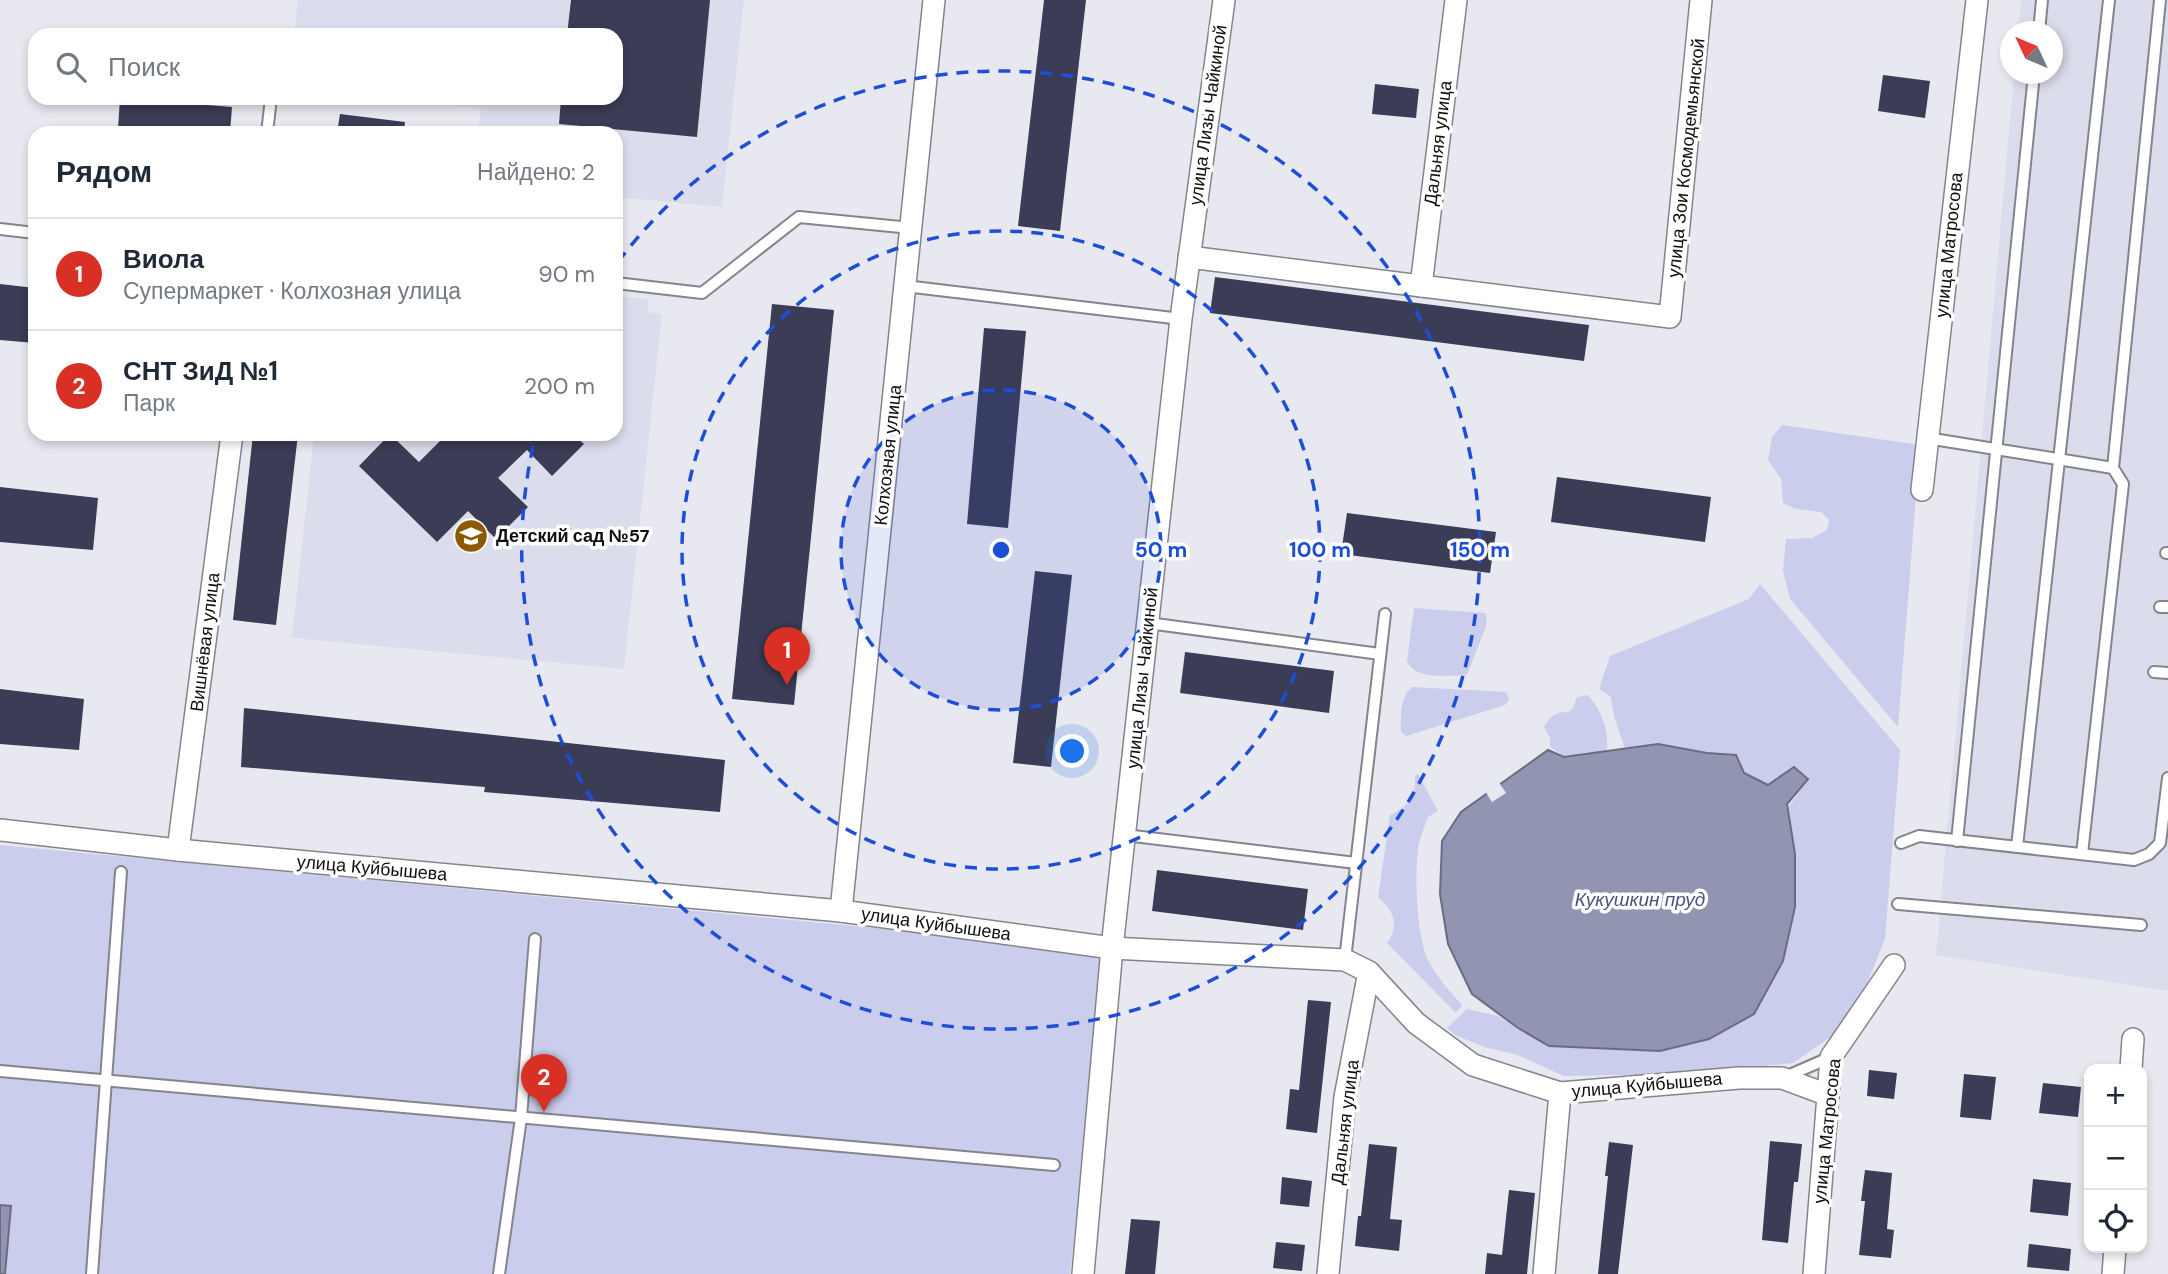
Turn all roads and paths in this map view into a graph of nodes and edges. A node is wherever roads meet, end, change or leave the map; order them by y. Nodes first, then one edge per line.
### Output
1 (934, 0) edge
2 (1224, 0) edge
3 (1456, 0) edge
4 (1701, 0) edge
5 (1977, 0) edge
6 (2042, 0) edge
7 (2109, 0) edge
8 (2160, 0) edge
9 (2040, 21) edge
10 (2033, 84) edge
11 (270, 105) edge
12 (269, 126) edge
13 (911, 228) junction
14 (0, 229) edge
15 (28, 232) edge
16 (1189, 257) junction
17 (623, 284) edge
18 (905, 286) junction
19 (1421, 286) junction
20 (1181, 319) junction
21 (1927, 438) junction
22 (231, 441) edge
23 (1996, 450) junction
24 (2059, 460) junction
25 (2113, 468) junction
26 (1922, 490) dead end
27 (1385, 614) dead end
28 (1148, 623) junction
29 (1380, 654) junction
30 (2154, 672) dead end
31 (2168, 673) edge
32 (2168, 778) edge
33 (0, 830) edge
34 (1125, 835) junction
35 (1957, 841) junction
36 (1901, 843) dead end
37 (2017, 847) junction
38 (178, 850) junction
39 (2082, 854) junction
40 (1356, 863) junction
41 (121, 872) dead end
42 (1898, 904) dead end
43 (841, 911) junction
44 (2141, 925) dead end
45 (535, 939) dead end
46 (1112, 948) junction
47 (1345, 960) junction
48 (1894, 965) dead end
49 (1369, 972) junction
50 (2133, 1039) dead end
51 (1831, 1057) junction
52 (2130, 1064) edge
53 (0, 1071) edge
54 (1782, 1078) junction
55 (106, 1080) junction
56 (1560, 1093) junction
57 (1828, 1095) junction
58 (521, 1118) junction
59 (1054, 1166) dead end
60 (2115, 1253) edge
61 (92, 1274) edge
62 (499, 1274) edge
63 (1083, 1274) edge
64 (1328, 1274) edge
65 (1544, 1274) edge
66 (1814, 1274) edge
67 (2113, 1274) edge

1 - 13 street, Колхозная улица
2 - 16 street, улица Лизы Чайкиной
3 - 19 street, Дальняя улица
4 - 19 street, улица Зои Космодемьянской
5 - 21 street, улица Матросова
6 - 9 lane
7 - 24 lane
8 - 25 lane
10 - 23 lane
11 - 12 lane
13 - 17 lane
13 - 18 street, Колхозная улица
14 - 15 lane
16 - 19 street
16 - 20 street, улица Лизы Чайкиной
18 - 20 lane
18 - 43 street, Колхозная улица
20 - 28 street, улица Лизы Чайкиной
21 - 23 lane
21 - 26 street, улица Матросова
22 - 38 street, Вишнёвая улица
23 - 24 lane
23 - 35 lane
24 - 25 lane
24 - 37 lane
25 - 39 lane
27 - 29 lane
28 - 29 lane
28 - 34 street, улица Лизы Чайкиной
29 - 40 lane
30 - 31 lane
32 - 39 lane
33 - 38 street, улица Куйбышева
34 - 40 lane
34 - 46 street, улица Лизы Чайкиной
35 - 36 lane
35 - 37 lane
37 - 39 lane
38 - 43 street, улица Куйбышева
40 - 47 lane
41 - 55 lane
42 - 44 lane
43 - 46 street, улица Куйбышева
45 - 58 lane
46 - 47 street, улица Куйбышева
46 - 63 street, улица Лизы Чайкиной
47 - 49 street, улица Куйбышева
48 - 51 street, улица Матросова
49 - 56 street, улица Куйбышева
49 - 64 street, Дальняя улица
50 - 52 street
51 - 54 lane
51 - 57 street, улица Матросова
53 - 55 lane
54 - 56 street, улица Куйбышева
54 - 57 street, улица Куйбышева
55 - 58 lane
55 - 61 lane
56 - 65 street
57 - 66 street, улица Матросова
58 - 59 lane
58 - 62 lane
60 - 67 street

